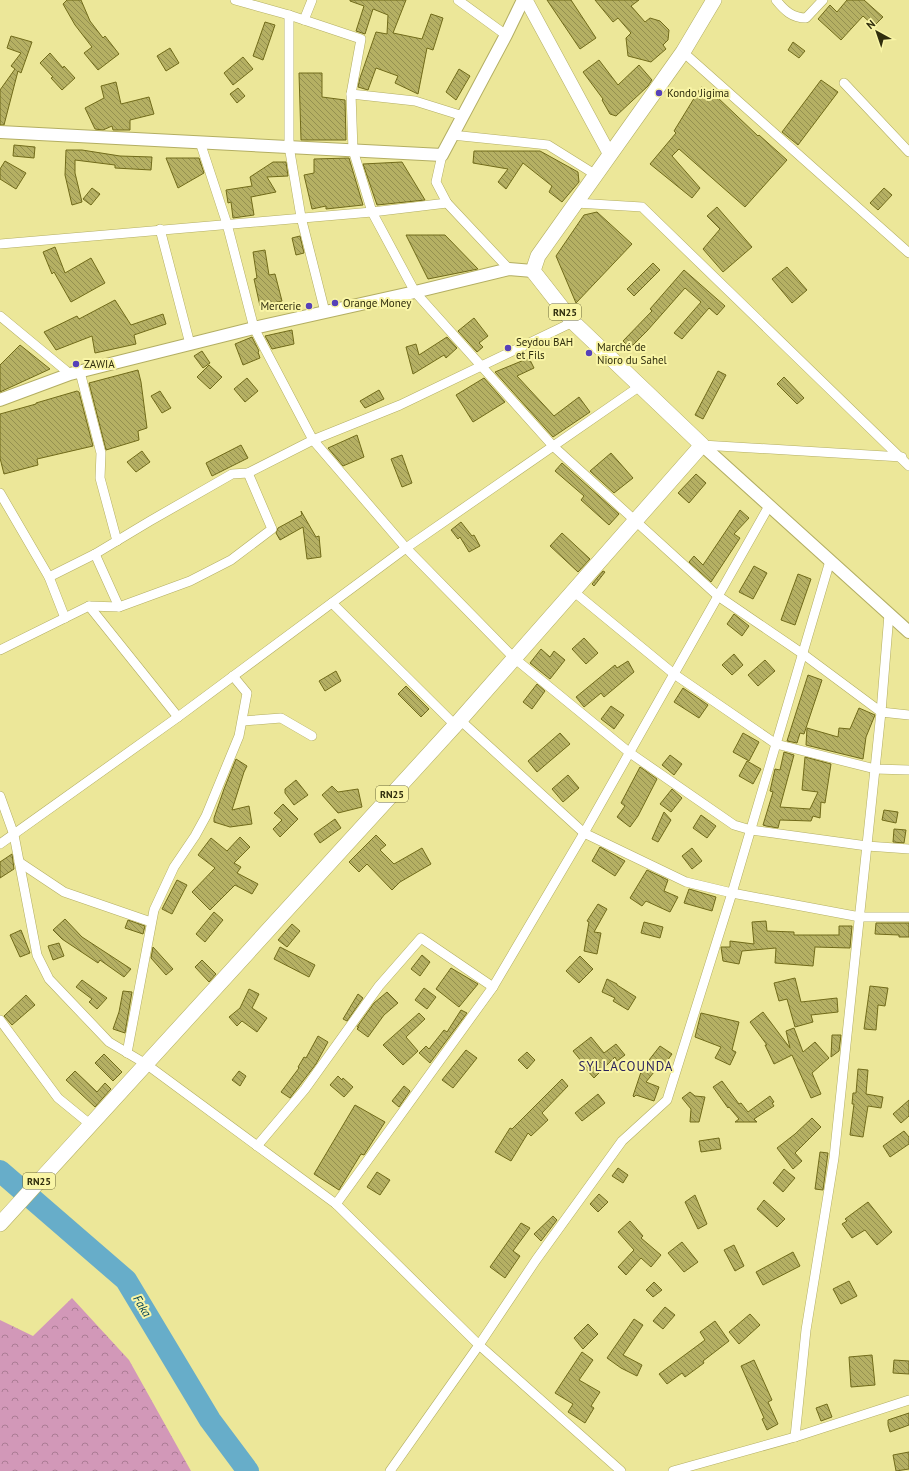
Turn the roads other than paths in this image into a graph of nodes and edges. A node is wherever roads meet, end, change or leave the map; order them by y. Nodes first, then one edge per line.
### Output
1 (235, 0) edge
2 (312, 0) edge
3 (458, 0) edge
4 (525, 0) edge
5 (714, 0) edge
6 (774, 0) edge
7 (823, 0) edge
8 (289, 15) junction
9 (304, 20) junction
10 (506, 35) junction
11 (683, 52) junction
12 (844, 83) dead end
13 (351, 94) junction
14 (463, 116) junction
15 (0, 132) edge
16 (452, 135) junction
17 (200, 142) junction
18 (289, 146) junction
19 (353, 150) junction
20 (909, 152) edge
21 (442, 155) junction
22 (610, 155) junction
23 (596, 175) junction
24 (447, 203) junction
25 (576, 203) junction
26 (372, 212) junction
27 (302, 217) junction
28 (227, 224) junction
29 (160, 229) junction
30 (0, 244) edge
31 (909, 253) edge
32 (508, 268) junction
33 (533, 271) junction
34 (415, 292) junction
35 (325, 312) junction
36 (0, 316) edge
37 (573, 322) junction
38 (254, 328) junction
39 (190, 344) junction
40 (480, 366) junction
41 (75, 373) junction
42 (640, 386) junction
43 (0, 400) edge
44 (313, 440) junction
45 (553, 446) junction
46 (702, 446) junction
47 (909, 451) edge
48 (899, 456) junction
49 (909, 458) edge
50 (909, 466) edge
51 (248, 473) junction
52 (0, 493) edge
53 (769, 506) junction
54 (636, 520) junction
55 (117, 541) junction
56 (406, 548) junction
57 (96, 554) junction
58 (830, 561) junction
59 (49, 577) junction
60 (573, 592) junction
61 (718, 596) junction
62 (332, 603) junction
63 (89, 606) junction
64 (119, 607) junction
65 (889, 614) junction
66 (65, 618) junction
67 (909, 632) edge
68 (0, 650) edge
69 (803, 654) junction
70 (514, 658) junction
71 (674, 674) junction
72 (233, 676) junction
73 (881, 712) junction
74 (909, 715) edge
75 (178, 717) junction
76 (242, 721) junction
77 (457, 723) junction
78 (312, 736) dead end
79 (776, 744) junction
80 (630, 753) junction
81 (875, 769) junction
82 (909, 770) edge
83 (0, 796) edge
84 (751, 830) junction
85 (584, 833) junction
86 (14, 835) junction
87 (0, 844) edge
88 (866, 846) junction
89 (909, 849) edge
90 (19, 862) junction
91 (732, 893) junction
92 (860, 917) junction
93 (909, 917) edge
94 (151, 922) junction
95 (493, 987) junction
96 (0, 1020) edge
97 (126, 1053) junction
98 (146, 1064) junction
99 (91, 1125) junction
100 (257, 1146) junction
101 (336, 1204) junction
102 (0, 1224) edge
103 (479, 1345) junction
104 (909, 1400) edge
105 (795, 1437) junction
106 (390, 1471) edge
107 (621, 1471) edge
108 (673, 1471) edge

1 - 8 street
2 - 9 street
3 - 10 street
4 - 10 street
4 - 22 main road
5 - 11 main road
6 - 7 street
8 - 9 street
8 - 18 street
9 - 13 street
10 - 14 street
11 - 22 main road
11 - 31 street
12 - 20 street
13 - 14 street
13 - 19 street
14 - 16 street
15 - 17 street
16 - 21 street
16 - 23 street
17 - 18 street
17 - 28 street
18 - 19 street
18 - 27 street
19 - 21 street
19 - 26 street
21 - 24 street
22 - 23 main road
23 - 25 main road
24 - 26 street
24 - 32 street
25 - 33 main road
25 - 48 street
26 - 27 street
26 - 34 street
27 - 28 street
27 - 35 street
28 - 29 street
28 - 38 street
29 - 30 street
29 - 39 street
32 - 33 street
32 - 34 street
33 - 37 main road, RN25
34 - 35 street
34 - 40 street
35 - 38 street
36 - 41 street
37 - 40 street
37 - 42 main road, RN25
38 - 39 street
38 - 44 street
39 - 41 street
40 - 44 street
40 - 45 street
41 - 43 street
41 - 55 street
42 - 45 street
42 - 46 main road, RN25
44 - 51 street
44 - 56 street
45 - 54 street
45 - 56 street
46 - 48 street
46 - 53 street
46 - 54 main road, RN25
47 - 48 street
48 - 49 street
48 - 50 street
51 - 55 street
51 - 64 street
52 - 59 street
53 - 58 street
53 - 61 street
54 - 60 main road, RN25
54 - 61 street
55 - 57 street
56 - 62 street
56 - 70 street
57 - 59 street
57 - 64 street
58 - 65 street
58 - 69 street
59 - 66 street
60 - 70 main road, RN25
60 - 71 street
61 - 69 street
61 - 71 street
62 - 72 street
62 - 77 street
63 - 64 street
63 - 66 street
63 - 75 street
65 - 67 street
65 - 73 street
66 - 68 street
69 - 73 street
69 - 79 street
70 - 77 main road, RN25
70 - 80 street
71 - 79 street
71 - 80 street
72 - 75 street
72 - 76 street
73 - 74 street
73 - 81 street
75 - 86 street
76 - 78 street
76 - 94 street
77 - 85 street
77 - 98 main road, RN25
79 - 81 street
79 - 84 street
80 - 84 street
80 - 85 street
81 - 82 street
81 - 88 street
83 - 86 street
84 - 88 street
84 - 91 street
85 - 91 street
85 - 95 street
86 - 87 street
86 - 90 street
88 - 89 street
88 - 92 street
90 - 94 street
90 - 97 street
91 - 92 street
91 - 103 street
92 - 93 street
92 - 105 street
94 - 97 street
95 - 100 street
95 - 101 street
96 - 99 street
97 - 98 street
98 - 99 main road, RN25
98 - 100 street
99 - 102 main road, RN25
100 - 101 street
101 - 103 street
103 - 106 street
103 - 107 street
104 - 105 street
105 - 108 street

